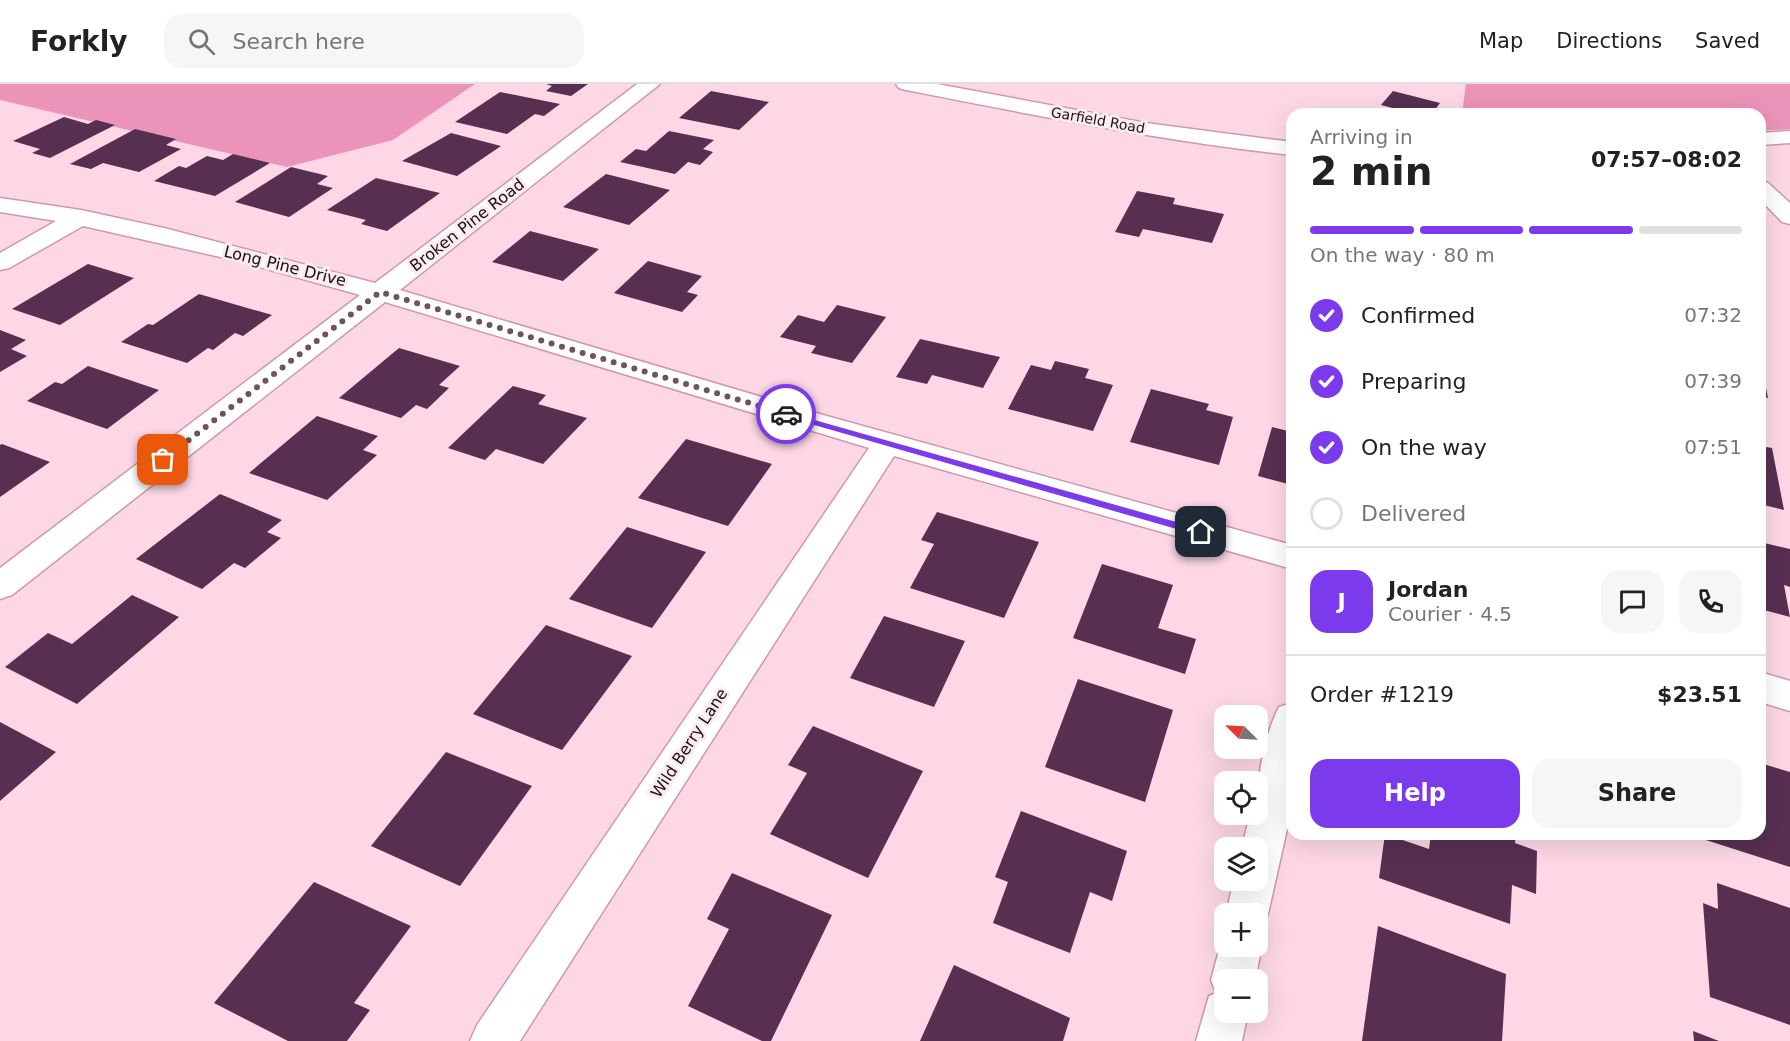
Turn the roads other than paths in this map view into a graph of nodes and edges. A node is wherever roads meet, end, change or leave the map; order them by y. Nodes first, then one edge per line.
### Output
1 (650, 84) edge
2 (906, 84) edge
3 (1790, 137) edge
4 (1766, 139) edge
5 (1286, 148) edge
6 (1766, 193) edge
7 (0, 205) edge
8 (81, 217) junction
9 (1790, 217) edge
10 (0, 263) edge
11 (380, 292) junction
12 (886, 445) junction
13 (1286, 555) edge
14 (0, 586) edge
15 (1766, 689) edge
16 (1790, 696) edge
17 (1286, 744) edge
18 (1265, 837) edge
19 (1223, 1023) edge
20 (493, 1041) edge
21 (1219, 1041) edge

1 - 11 street, Broken Pine Road
2 - 5 street, Garfield Road
3 - 4 street
6 - 9 street
7 - 8 street, Long Pine Drive
8 - 10 street
8 - 11 street, Long Pine Drive
11 - 12 street, Long Pine Drive
11 - 14 street, Broken Pine Road
12 - 13 street, Long Pine Drive
12 - 20 street, Wild Berry Lane
15 - 16 street
17 - 18 street
19 - 21 street

